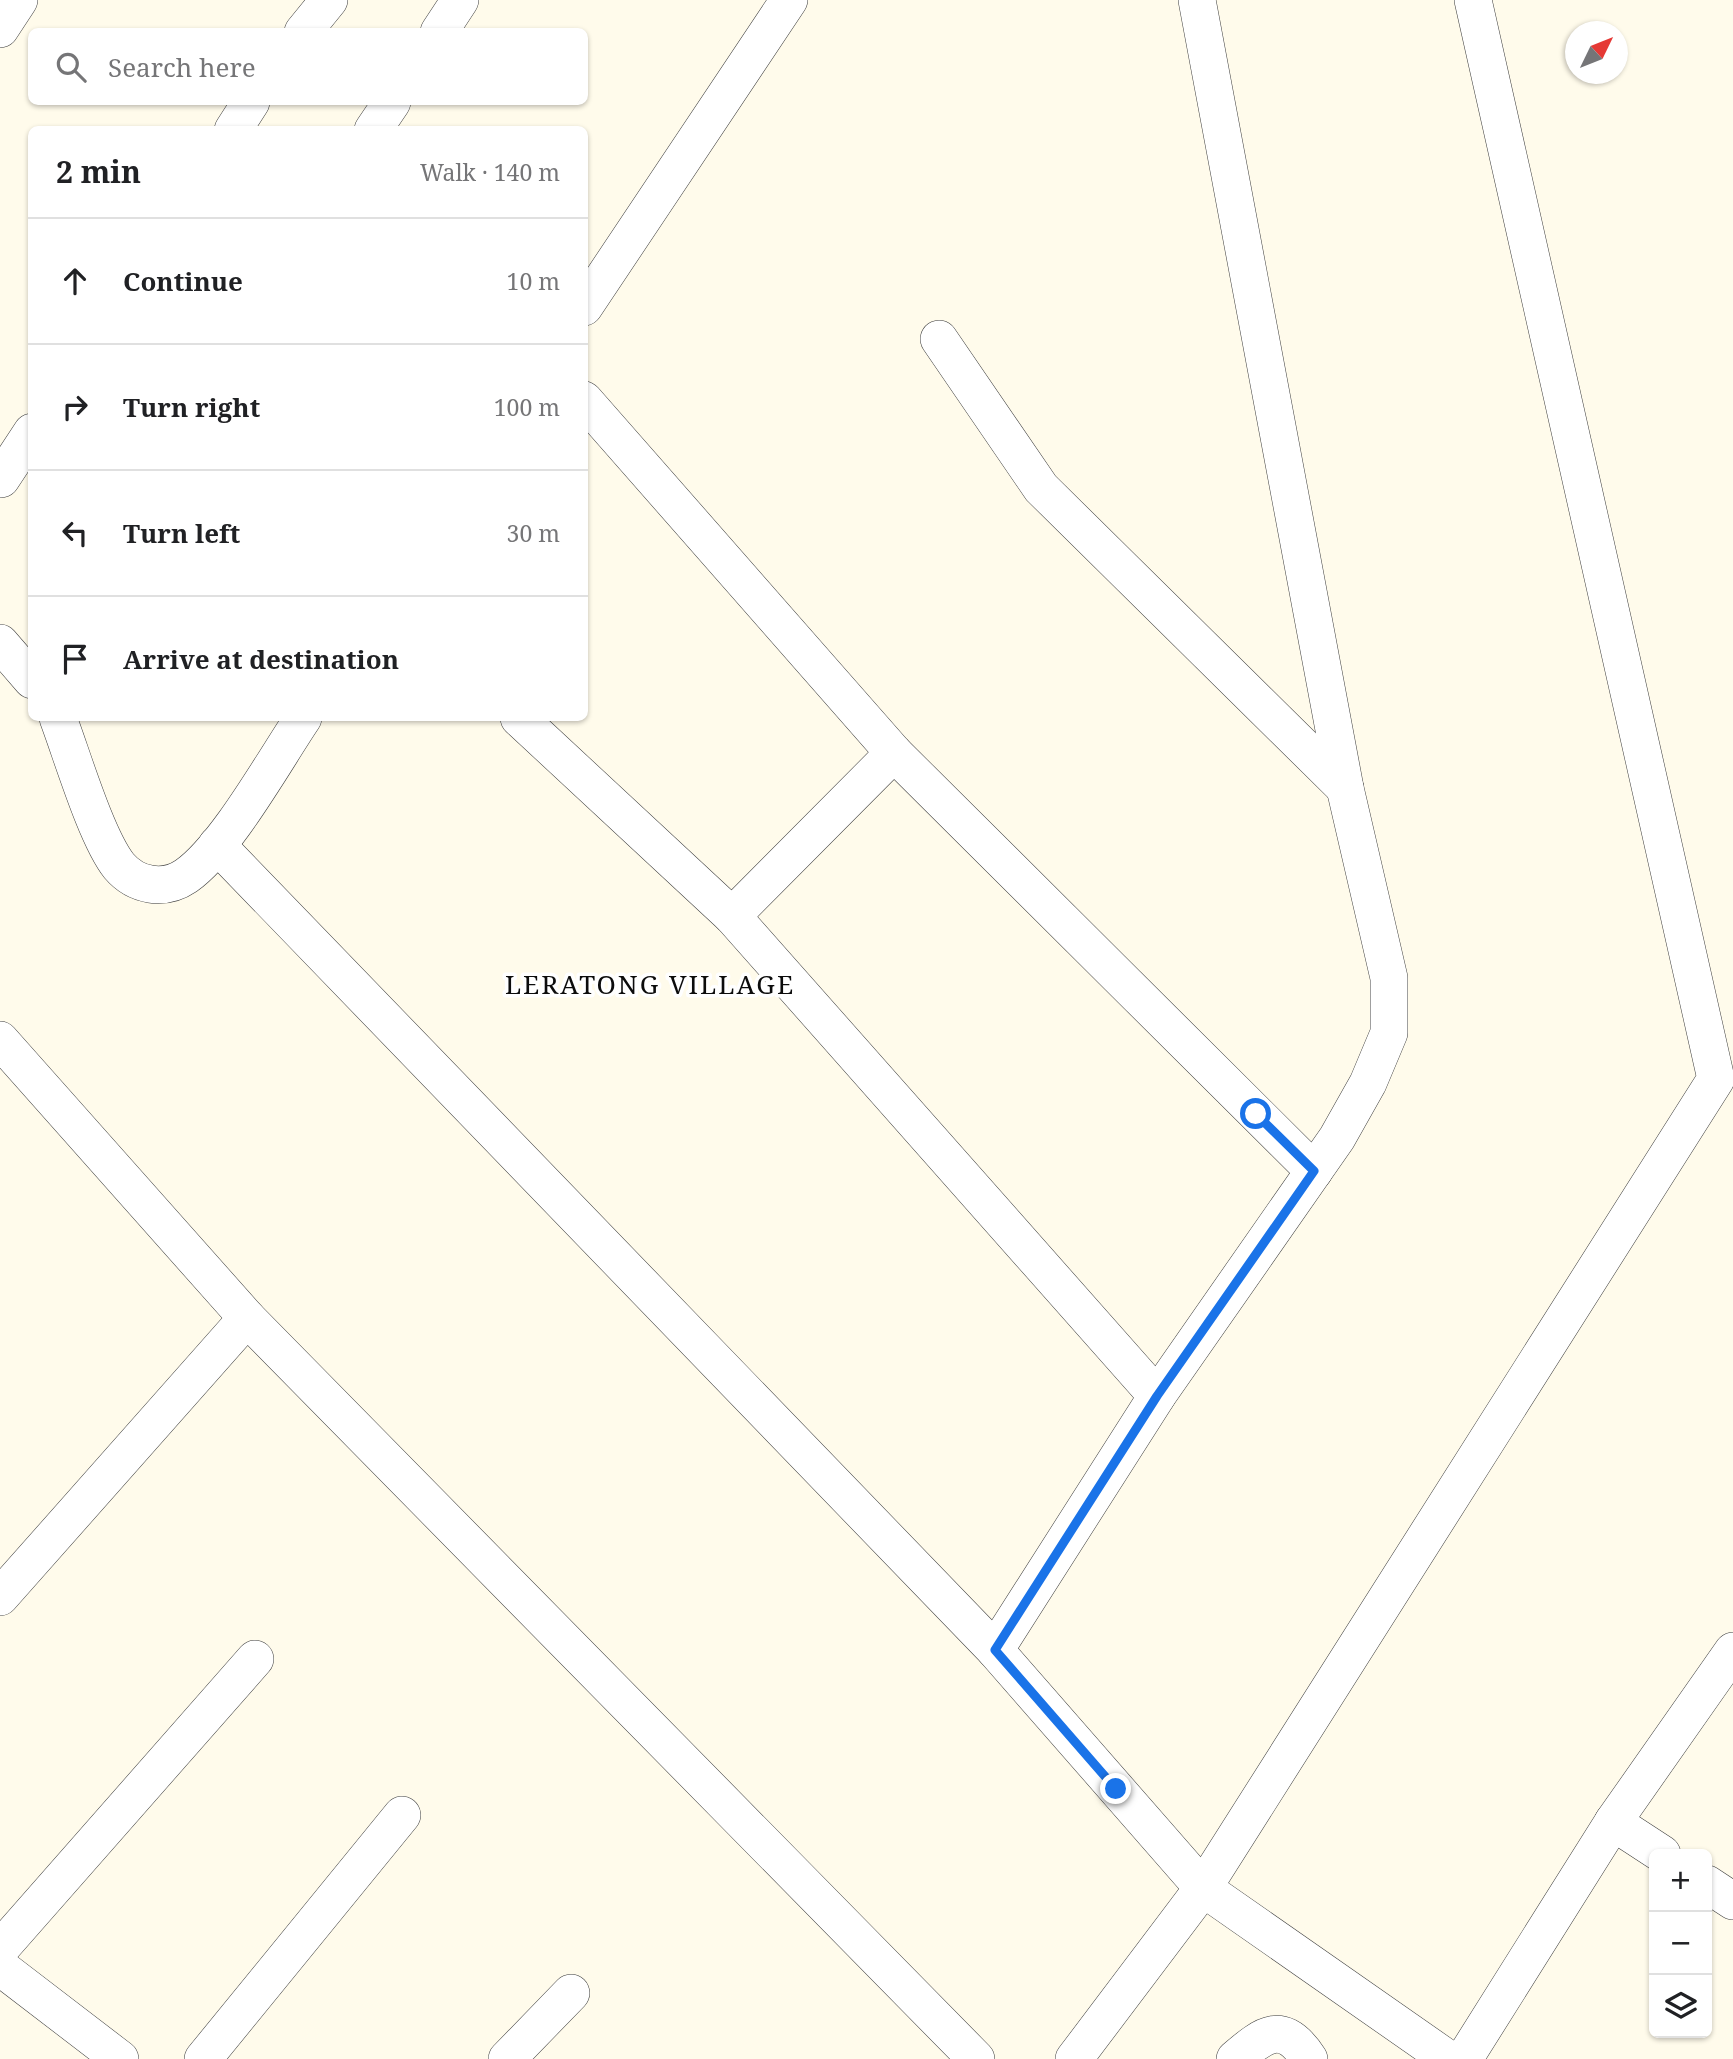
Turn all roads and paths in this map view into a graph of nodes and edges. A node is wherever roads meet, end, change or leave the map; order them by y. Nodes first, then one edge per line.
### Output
1 (19, 0) edge
2 (329, 0) edge
3 (460, 0) edge
4 (789, 0) edge
5 (1197, 0) edge
6 (1473, 0) edge
7 (306, 28) edge
8 (442, 28) edge
9 (0, 29) edge
10 (249, 105) edge
11 (390, 105) edge
12 (236, 126) edge
13 (376, 126) edge
14 (588, 301) edge
15 (939, 339) dead end
16 (588, 405) edge
17 (28, 438) edge
18 (28, 465) edge
19 (0, 480) edge
20 (0, 643) edge
21 (28, 675) edge
22 (59, 721) edge
23 (301, 721) edge
24 (522, 721) edge
25 (894, 753) junction
26 (1345, 788) junction
27 (217, 845) junction
28 (732, 916) junction
29 (0, 1040) edge
30 (1724, 1086) edge
31 (1314, 1171) junction
32 (247, 1318) junction
33 (1157, 1396) junction
34 (0, 1597) edge
35 (995, 1650) junction
36 (1733, 1651) edge
37 (255, 1659) dead end
38 (402, 1815) dead end
39 (1613, 1822) junction
40 (1654, 1849) edge
41 (1712, 1887) edge
42 (1203, 1888) junction
43 (1733, 1901) edge
44 (0, 1949) edge
45 (0, 1967) edge
46 (571, 1993) dead end
47 (1080, 2057) edge
48 (120, 2059) edge
49 (203, 2059) edge
50 (507, 2059) edge
51 (976, 2059) edge
52 (1235, 2059) edge
53 (1309, 2059) edge
54 (1448, 2059) edge
55 (1464, 2059) edge

1 - 9 street
2 - 7 street
3 - 8 street
4 - 14 street
5 - 26 street
6 - 30 street
10 - 12 street
11 - 13 street
15 - 26 street
16 - 25 street
17 - 19 street
18 - 19 street
20 - 21 street
22 - 27 street
23 - 27 street
24 - 28 street
25 - 28 street
25 - 31 street
26 - 31 street
27 - 35 street
28 - 33 street
29 - 32 street
30 - 42 street
31 - 33 street
32 - 34 street
32 - 51 street
33 - 35 street
35 - 42 street
36 - 39 street
37 - 44 street
38 - 49 street
39 - 40 street
39 - 55 street
41 - 43 street
42 - 47 street
42 - 54 street
45 - 48 street
46 - 50 street
52 - 53 street

